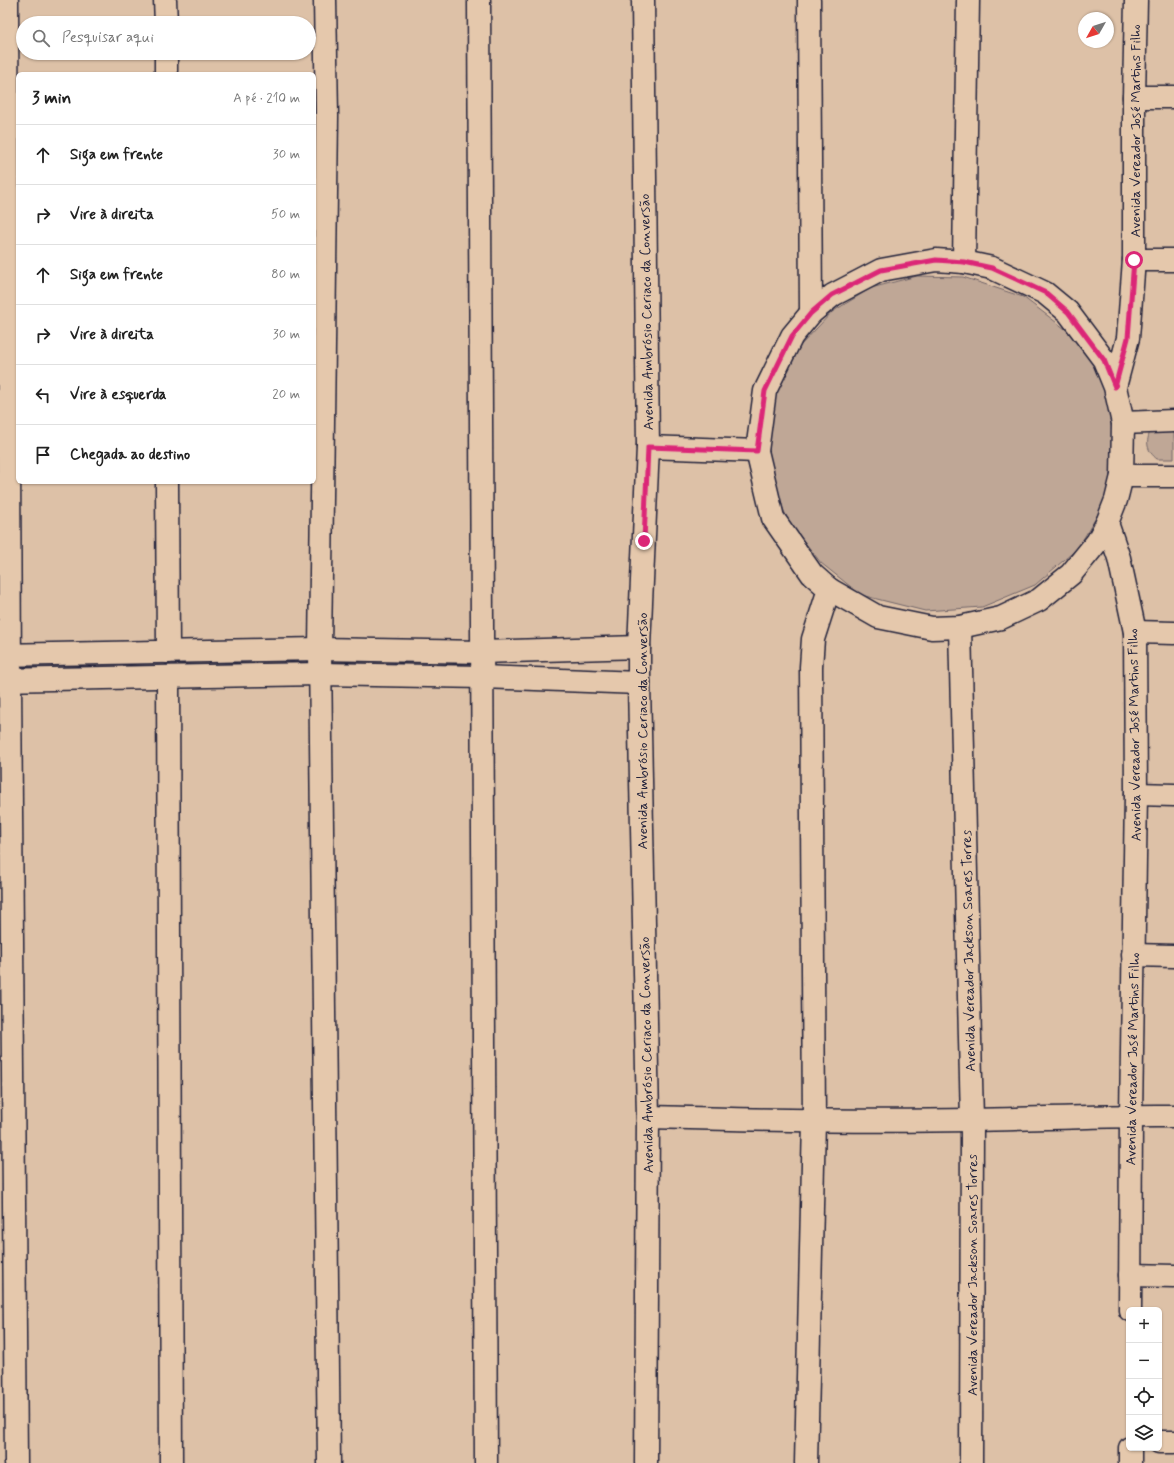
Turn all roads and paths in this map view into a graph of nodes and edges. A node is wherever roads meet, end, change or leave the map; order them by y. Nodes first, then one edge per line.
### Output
1 (7, 0) edge
2 (165, 0) edge
3 (325, 0) edge
4 (479, 0) edge
5 (643, 0) edge
6 (810, 0) edge
7 (968, 0) edge
8 (1136, 0) edge
9 (166, 16) edge
10 (166, 60) edge
11 (166, 72) edge
12 (1134, 97) junction
13 (1174, 97) edge
14 (1134, 260) junction
15 (1174, 260) edge
16 (964, 262) junction
17 (811, 313) junction
18 (1115, 387) junction
19 (1174, 422) edge
20 (1123, 423) junction
21 (648, 447) junction
22 (757, 451) junction
23 (1122, 476) junction
24 (1174, 476) edge
25 (167, 484) edge
26 (1107, 523) junction
27 (829, 589) junction
28 (960, 627) junction
29 (1136, 632) junction
30 (1174, 633) edge
31 (639, 647) junction
32 (320, 649) junction
33 (168, 652) junction
34 (482, 652) junction
35 (5, 655) edge
36 (321, 674) junction
37 (168, 677) junction
38 (482, 677) junction
39 (5, 680) edge
40 (639, 683) junction
41 (1136, 794) junction
42 (1174, 795) edge
43 (1133, 955) junction
44 (1174, 956) edge
45 (1131, 1115) junction
46 (1174, 1116) edge
47 (648, 1118) junction
48 (972, 1120) junction
49 (814, 1121) junction
50 (1130, 1275) junction
51 (1174, 1276) edge
52 (1130, 1307) edge
53 (1162, 1442) edge
54 (1174, 1442) edge
55 (1130, 1451) edge
56 (16, 1463) edge
57 (171, 1463) edge
58 (329, 1463) edge
59 (486, 1463) edge
60 (646, 1463) edge
61 (806, 1463) edge
62 (972, 1463) edge
63 (1130, 1463) edge

1 - 35 street
2 - 9 street
3 - 32 street
4 - 34 street
5 - 21 street, Avenida Ambrósio Ceriaco da Conversão
6 - 17 street
7 - 16 street
8 - 12 street, Avenida Vereador José Martins Filho
10 - 11 street
12 - 13 street
12 - 14 street, Avenida Vereador José Martins Filho
14 - 15 street
14 - 18 street, Avenida Vereador José Martins Filho
16 - 17 street
16 - 18 street
17 - 22 street
18 - 20 street, Avenida Vereador José Martins Filho
19 - 20 street
20 - 23 street, Avenida Vereador José Martins Filho
21 - 22 street
21 - 31 street, Avenida Ambrósio Ceriaco da Conversão
22 - 27 street
23 - 24 street
23 - 26 street, Avenida Vereador José Martins Filho
25 - 33 street
26 - 28 street
26 - 29 street, Avenida Vereador José Martins Filho
27 - 28 street
27 - 49 street
28 - 48 street, Avenida Vereador Jackson Soares Torres
29 - 30 street
29 - 41 street, Avenida Vereador José Martins Filho
31 - 34 street
31 - 40 street, Avenida Ambrósio Ceriaco da Conversão
32 - 33 street
32 - 34 street
32 - 36 street
33 - 35 street
34 - 38 street
35 - 39 street
36 - 37 street
36 - 38 street
36 - 58 street
37 - 39 street
37 - 57 street
38 - 40 street
38 - 59 street
39 - 56 street
40 - 47 street, Avenida Ambrósio Ceriaco da Conversão
41 - 42 street
41 - 43 street, Avenida Vereador José Martins Filho
43 - 44 street
43 - 45 street, Avenida Vereador José Martins Filho
45 - 46 street
45 - 48 street
45 - 50 street, Avenida Vereador José Martins Filho
47 - 49 street
47 - 60 street, Avenida Ambrósio Ceriaco da Conversão
48 - 49 street
48 - 62 street, Avenida Vereador Jackson Soares Torres
49 - 61 street
50 - 51 street
50 - 52 street, Avenida Vereador José Martins Filho
53 - 54 street
55 - 63 street

